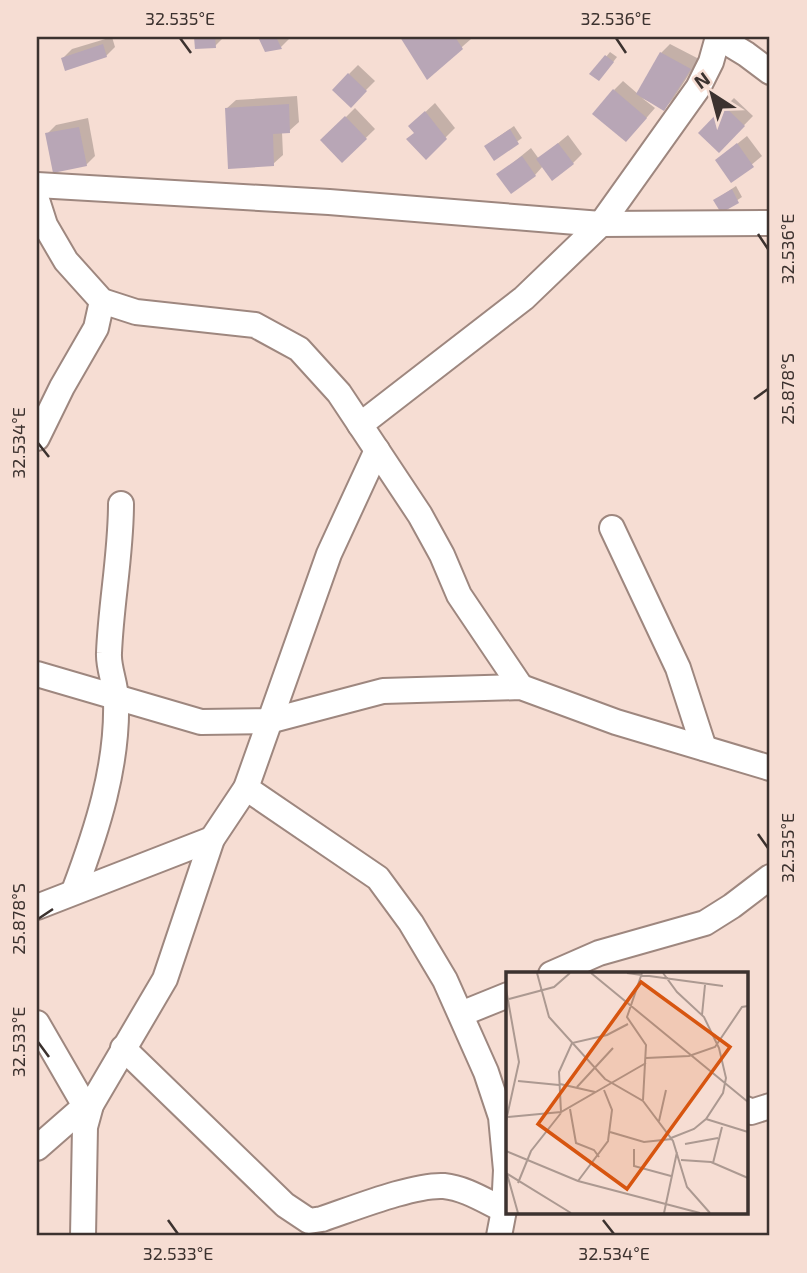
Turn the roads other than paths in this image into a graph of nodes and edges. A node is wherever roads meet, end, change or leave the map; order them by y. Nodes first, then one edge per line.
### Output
1 (718, 37) edge
2 (770, 72) edge
3 (37, 185) edge
4 (37, 200) edge
5 (601, 223) junction
6 (770, 223) edge
7 (102, 301) junction
8 (360, 425) junction
9 (37, 438) edge
10 (377, 450) junction
11 (121, 504) dead end
12 (612, 528) dead end
13 (37, 674) edge
14 (521, 687) junction
15 (116, 699) junction
16 (269, 721) junction
17 (704, 748) junction
18 (770, 768) edge
19 (246, 788) junction
20 (212, 839) junction
21 (770, 877) edge
22 (74, 891) junction
23 (37, 907) edge
24 (556, 972) edge
25 (506, 996) edge
26 (461, 1014) junction
27 (37, 1023) edge
28 (123, 1048) junction
29 (88, 1105) junction
30 (770, 1106) edge
31 (748, 1110) edge
32 (37, 1148) edge
33 (505, 1210) junction
34 (83, 1236) edge
35 (499, 1236) edge

1 - 2 street
1 - 5 street
3 - 5 street
4 - 7 street
5 - 6 street
5 - 8 street
7 - 8 street
7 - 9 street
8 - 10 street
10 - 14 street
10 - 16 street
11 - 15 street
12 - 17 street
13 - 15 street
14 - 16 street
14 - 17 street
15 - 16 street
15 - 22 street
16 - 19 street
17 - 18 street
19 - 20 street
19 - 26 street
20 - 22 street
20 - 28 street
21 - 24 street
22 - 23 street
25 - 26 street
26 - 33 street
27 - 29 street
28 - 29 street
28 - 33 street
29 - 32 street
29 - 34 street
30 - 31 street
33 - 35 street

